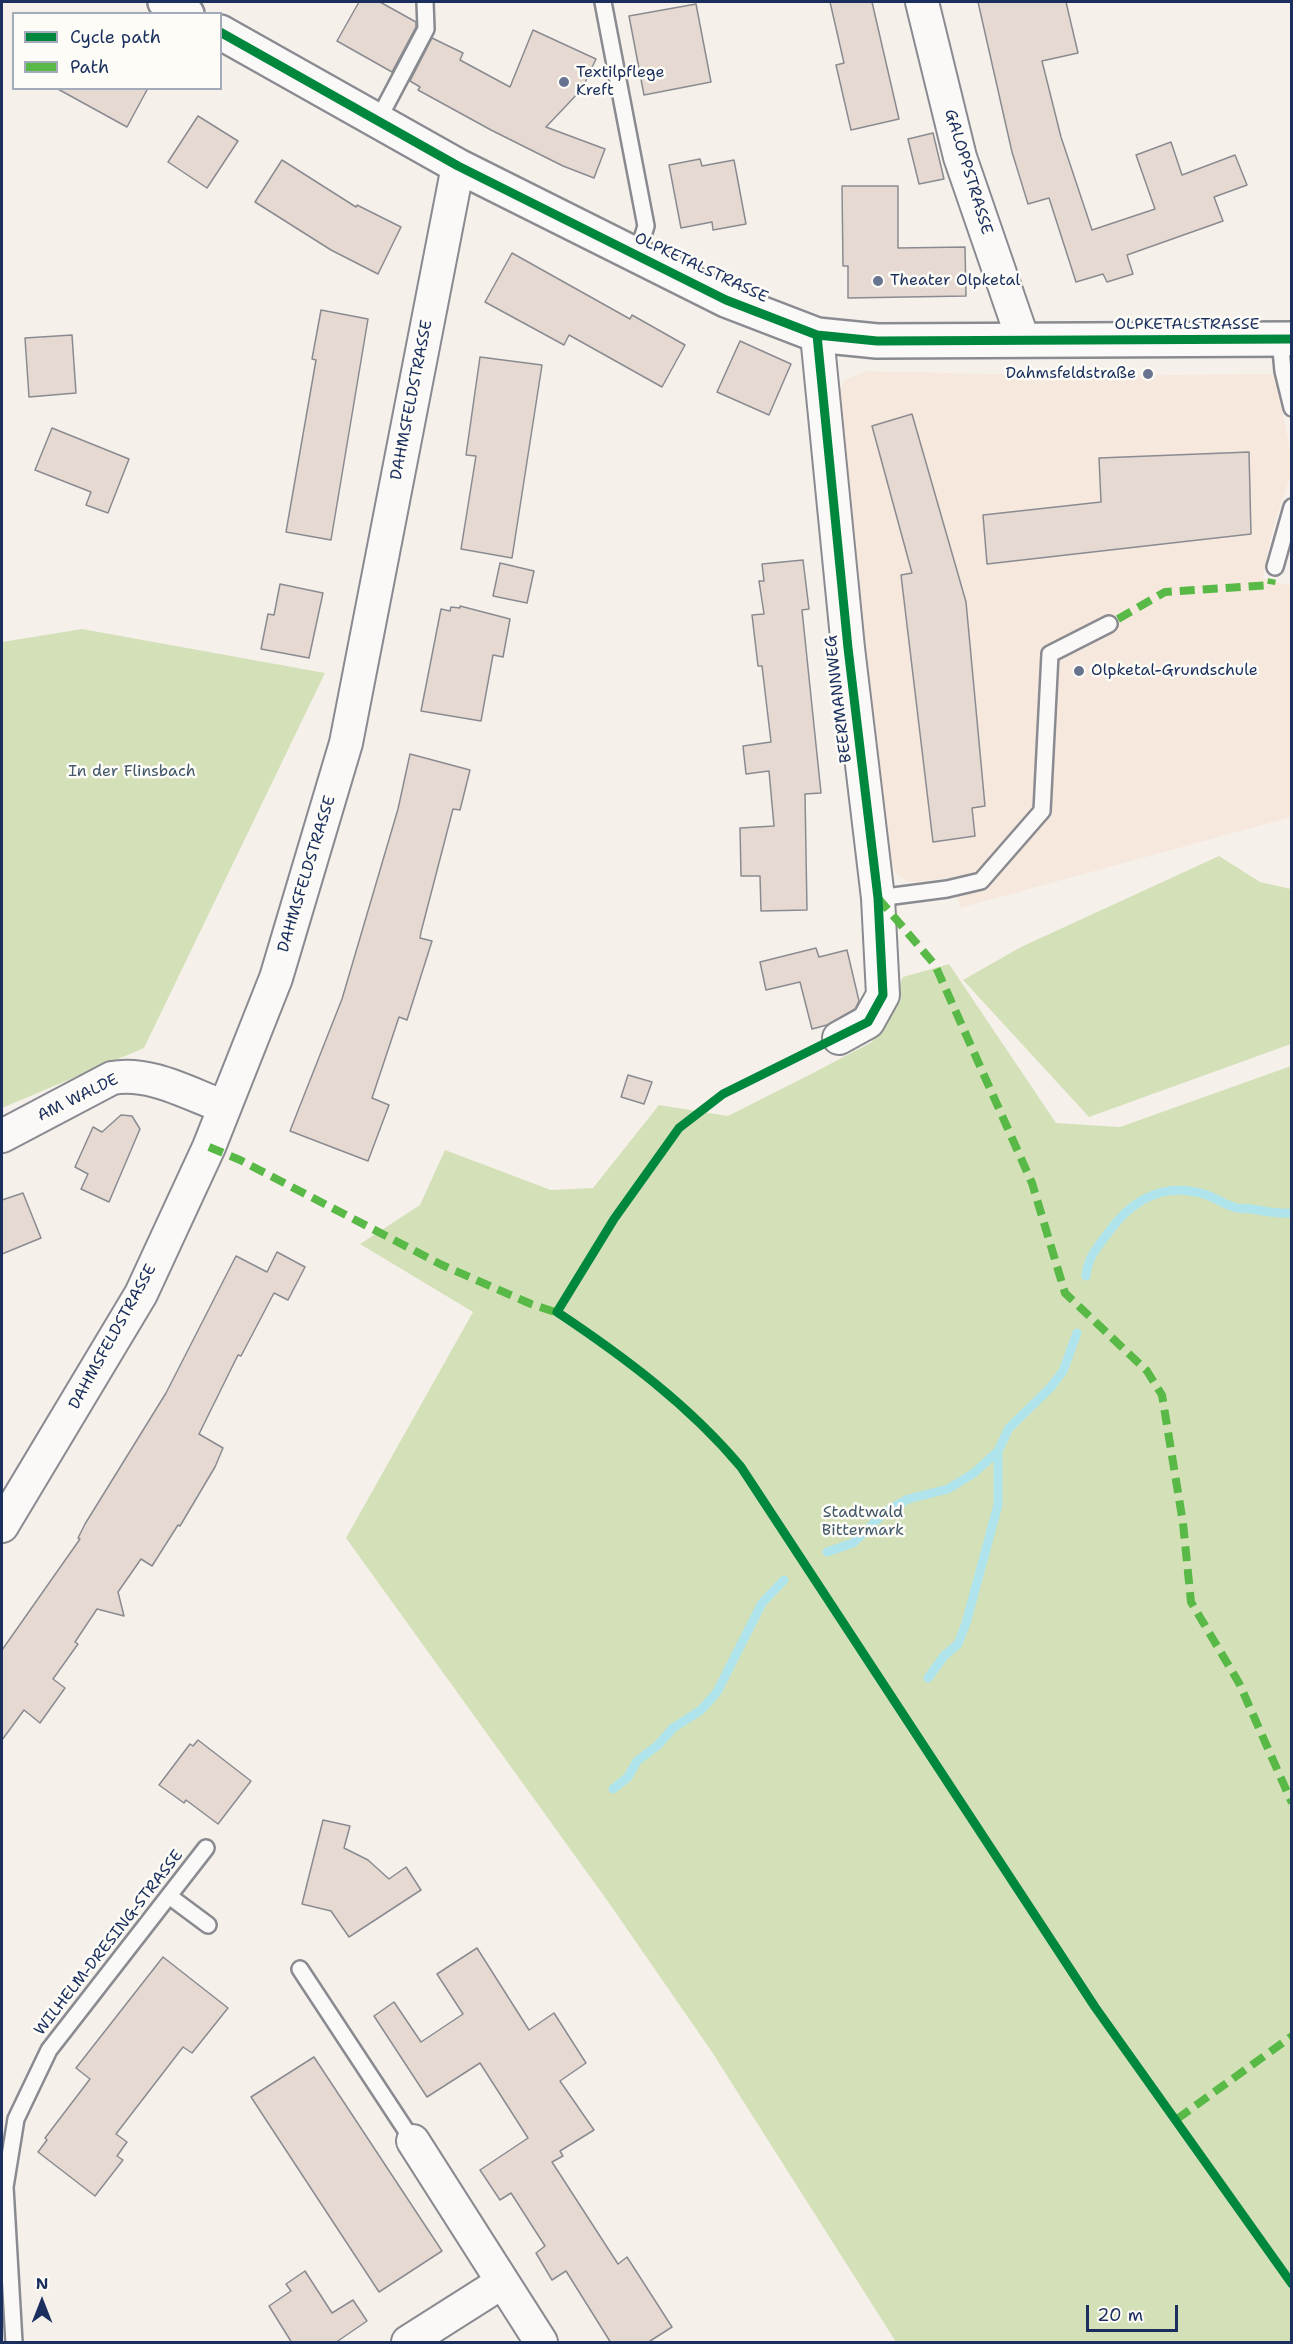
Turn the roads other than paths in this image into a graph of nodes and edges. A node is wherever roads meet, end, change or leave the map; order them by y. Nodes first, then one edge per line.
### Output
1 (165, 2) edge
2 (425, 2) edge
3 (603, 2) edge
4 (922, 2) edge
5 (183, 12) edge
6 (222, 33) edge
7 (377, 122) junction
8 (458, 166) junction
9 (637, 255) junction
10 (817, 335) junction
11 (1286, 339) edge
12 (1023, 340) junction
13 (1292, 408) edge
14 (1292, 507) edge
15 (1275, 567) dead end
16 (1109, 624) dead end
17 (878, 898) junction
18 (839, 1038) dead end
19 (225, 1107) junction
20 (2, 1136) edge
21 (2, 1526) edge
22 (206, 1848) dead end
23 (169, 1896) junction
24 (208, 1925) dead end
25 (300, 1969) dead end
26 (413, 2141) joint
27 (501, 2283) junction
28 (14, 2343) edge
29 (408, 2343) edge
30 (541, 2343) edge

1 - 5 street
2 - 7 lane
3 - 9 lane, OLPKETALSTRASSE
4 - 12 street, GALOPPSTRASSE
6 - 7 street, OLPKETALSTRASSE
7 - 8 street, OLPKETALSTRASSE
8 - 9 street, OLPKETALSTRASSE
8 - 19 street, DAHMSFELDSTRASSE
9 - 10 street, OLPKETALSTRASSE
10 - 12 street, OLPKETALSTRASSE
10 - 17 street, BEERMANNWEG
11 - 12 street, OLPKETALSTRASSE
11 - 13 lane
14 - 15 lane
16 - 17 lane
17 - 18 street, BEERMANNWEG
19 - 20 street, AM WALDE
19 - 21 street, DAHMSFELDSTRASSE
22 - 23 lane, WILHELM-DRESING-STRASSE
23 - 24 lane
23 - 28 lane, WILHELM-DRESING-STRASSE
25 - 26 lane
26 - 27 street
27 - 29 street
27 - 30 street

